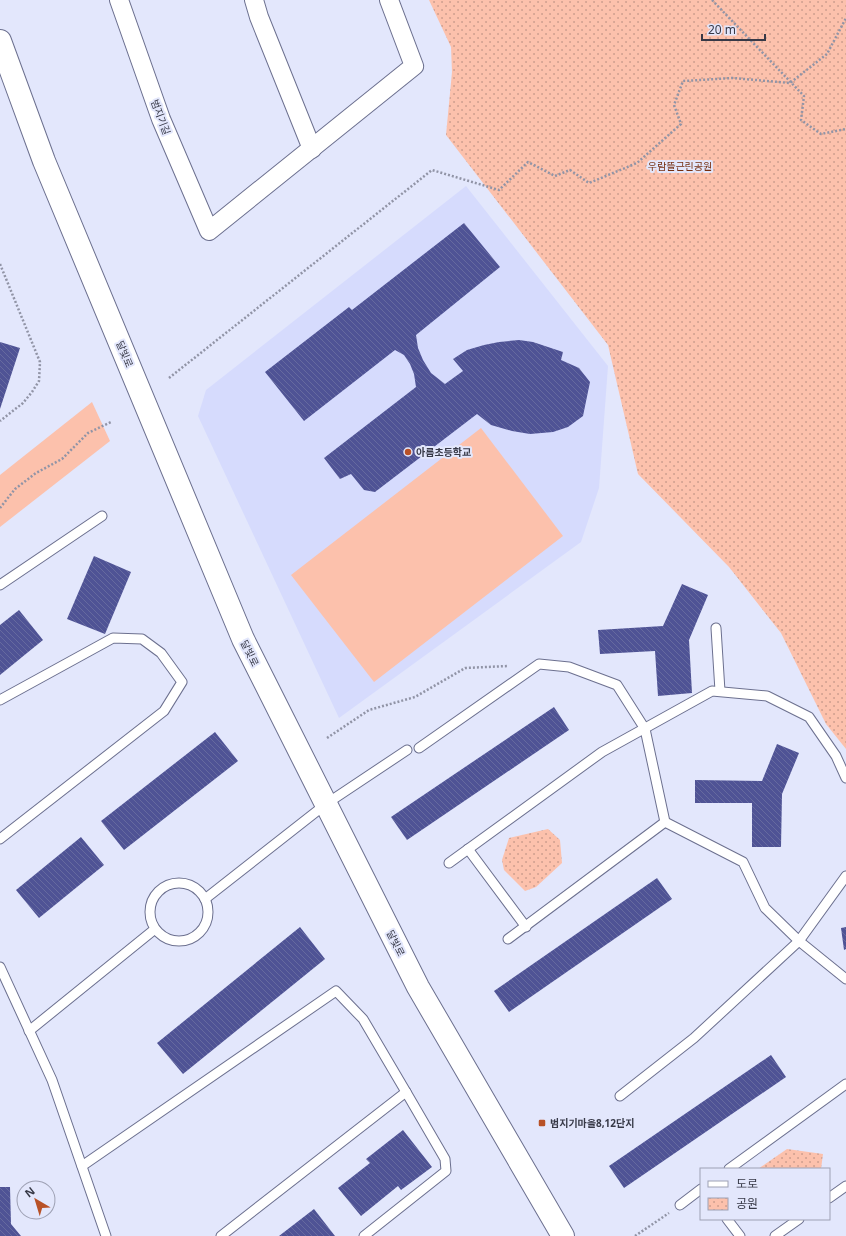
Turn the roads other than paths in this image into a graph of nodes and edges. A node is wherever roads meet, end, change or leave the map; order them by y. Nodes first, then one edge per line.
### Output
1 (119, 0) edge
2 (254, 0) edge
3 (389, 0) edge
4 (0, 41) edge
5 (312, 149) junction
6 (102, 516) dead end
7 (0, 586) edge
8 (716, 628) dead end
9 (720, 691) junction
10 (0, 700) edge
11 (645, 729) junction
12 (420, 748) dead end
13 (407, 750) dead end
14 (846, 778) edge
15 (326, 804) junction
16 (665, 822) junction
17 (0, 839) edge
18 (468, 849) junction
19 (449, 863) dead end
20 (846, 876) edge
21 (205, 900) junction
22 (526, 927) junction
23 (155, 929) junction
24 (508, 939) dead end
25 (799, 941) junction
26 (0, 967) edge
27 (846, 979) edge
28 (29, 1031) junction
29 (846, 1084) edge
30 (406, 1092) junction
31 (620, 1096) dead end
32 (82, 1166) junction
33 (730, 1168) edge
34 (846, 1186) edge
35 (700, 1191) edge
36 (830, 1197) edge
37 (680, 1204) road end
38 (729, 1220) edge
39 (798, 1220) edge
40 (106, 1236) edge
41 (221, 1236) edge
42 (364, 1236) edge
43 (563, 1236) edge
44 (740, 1236) edge
45 (775, 1236) edge

1 - 5 street, 범지기길
2 - 5 street
3 - 5 street
4 - 15 street, 달빛로
6 - 7 lane
8 - 9 lane
9 - 11 lane
9 - 14 lane
10 - 17 lane
11 - 12 lane
11 - 16 lane
11 - 18 lane
13 - 15 lane
15 - 21 lane
15 - 43 street, 달빛로
16 - 22 lane
16 - 25 lane
18 - 19 lane
18 - 22 lane
20 - 25 lane
21 - 23 lane
21 - 23 lane
22 - 24 lane
23 - 28 lane
25 - 27 lane
25 - 31 lane
26 - 28 lane
28 - 32 lane
29 - 33 lane
30 - 32 lane
30 - 41 lane
30 - 42 lane
32 - 40 lane
34 - 36 lane
35 - 37 lane
38 - 44 lane
39 - 45 lane

